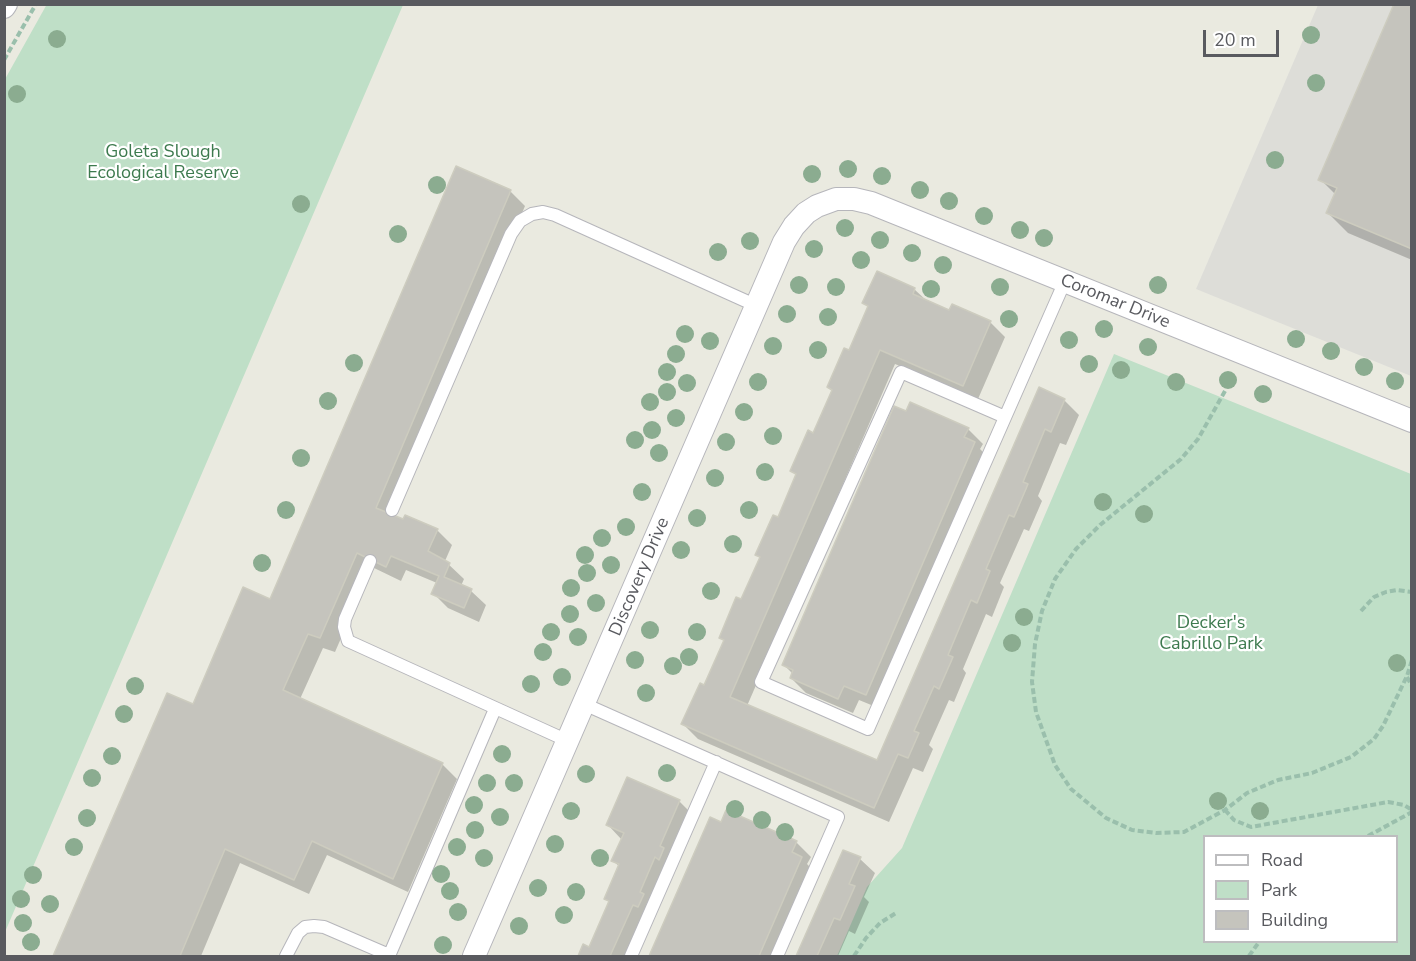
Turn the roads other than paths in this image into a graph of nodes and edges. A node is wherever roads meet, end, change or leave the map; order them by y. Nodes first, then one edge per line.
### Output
1 (817, 206) joint
2 (1065, 281) junction
3 (757, 306) junction
4 (1005, 417) junction
5 (1412, 421) edge
6 (392, 510) dead end
7 (370, 561) dead end
8 (585, 704) junction
9 (495, 709) junction
10 (568, 741) junction
11 (716, 762) junction
12 (389, 956) edge
13 (286, 957) edge
14 (474, 957) edge
15 (631, 957) edge
16 (777, 957) edge

1 - 2 street, Coromar Drive
1 - 3 street, Discovery Drive
2 - 4 lane
2 - 5 street, Coromar Drive
3 - 6 lane
3 - 8 street, Discovery Drive
4 - 4 lane
7 - 9 lane
8 - 10 street, Discovery Drive
8 - 11 lane
9 - 10 lane
9 - 12 lane
10 - 14 street, Discovery Drive
11 - 15 lane
11 - 16 lane
12 - 13 lane

